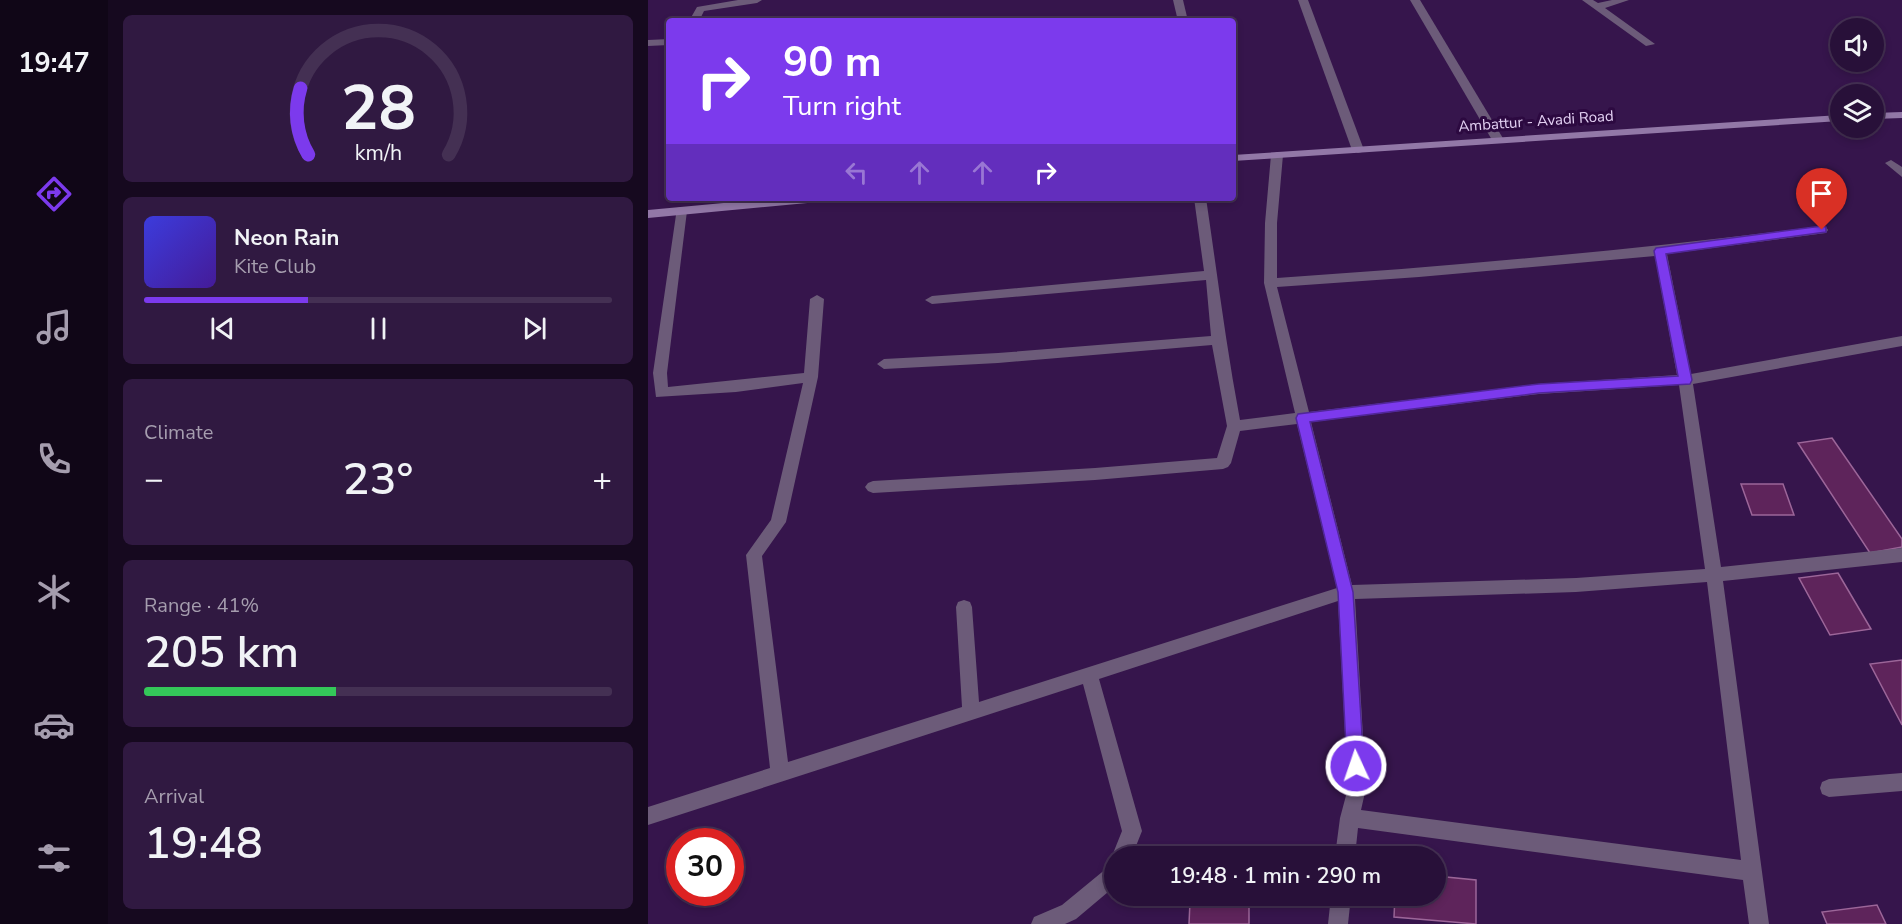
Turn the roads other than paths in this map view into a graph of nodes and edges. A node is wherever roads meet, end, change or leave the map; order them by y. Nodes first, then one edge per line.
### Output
1 (757, 0) edge
2 (1178, 0) edge
3 (1303, 0) edge
4 (1415, 0) edge
5 (1587, 0) edge
6 (1624, 0) edge
7 (1596, 7) junction
8 (696, 18) edge
9 (1182, 18) edge
10 (666, 42) edge
11 (648, 43) edge
12 (1650, 44) dead end
13 (1902, 115) edge
14 (1884, 116) edge
15 (1830, 119) edge
16 (1498, 140) junction
17 (1358, 150) junction
18 (1277, 155) junction
19 (1236, 159) edge
20 (1891, 163) dead end
21 (1902, 173) edge
22 (786, 201) edge
23 (1200, 201) edge
24 (681, 211) junction
25 (648, 214) edge
26 (1822, 230) dead end
27 (1660, 251) junction
28 (1212, 275) junction
29 (1270, 284) junction
30 (817, 299) dead end
31 (932, 300) dead end
32 (1218, 340) junction
33 (1902, 341) edge
34 (884, 364) dead end
35 (811, 377) junction
36 (1685, 380) junction
37 (1303, 418) junction
38 (1234, 426) junction
39 (873, 487) dead end
40 (1902, 555) edge
41 (1714, 575) junction
42 (1346, 592) junction
43 (964, 607) dead end
44 (1089, 675) junction
45 (971, 712) junction
46 (780, 773) junction
47 (1902, 782) edge
48 (1829, 788) dead end
49 (648, 816) edge
50 (1350, 818) junction
51 (1126, 846) edge
52 (1346, 846) edge
53 (1751, 872) junction
54 (1104, 883) edge
55 (1340, 906) edge
56 (1041, 924) edge
57 (1338, 924) edge
58 (1759, 924) edge

1 - 8 street
2 - 9 street
3 - 17 street
4 - 16 street
5 - 7 street
6 - 7 street
7 - 12 street
10 - 11 street
13 - 14 street
15 - 16 street, Ambattur - Avadi Road
16 - 17 street, Ambattur - Avadi Road
17 - 18 street, Ambattur - Avadi Road
18 - 19 street, Ambattur - Avadi Road
18 - 29 street
20 - 21 street
22 - 24 street
23 - 28 street
24 - 25 street
24 - 35 street
26 - 27 street
27 - 29 street
27 - 36 street
28 - 31 street
28 - 32 street
29 - 37 street
30 - 35 street
32 - 34 street
32 - 38 street
33 - 36 street
35 - 46 street
36 - 37 street
36 - 41 street
37 - 38 street
37 - 42 street
38 - 39 street
40 - 41 street
41 - 42 street
41 - 53 street
42 - 44 street
42 - 50 street
43 - 45 street
44 - 45 street
44 - 51 street
45 - 46 street
46 - 49 street
47 - 48 street
50 - 52 street
50 - 53 street
53 - 58 street
54 - 56 street
55 - 57 street

